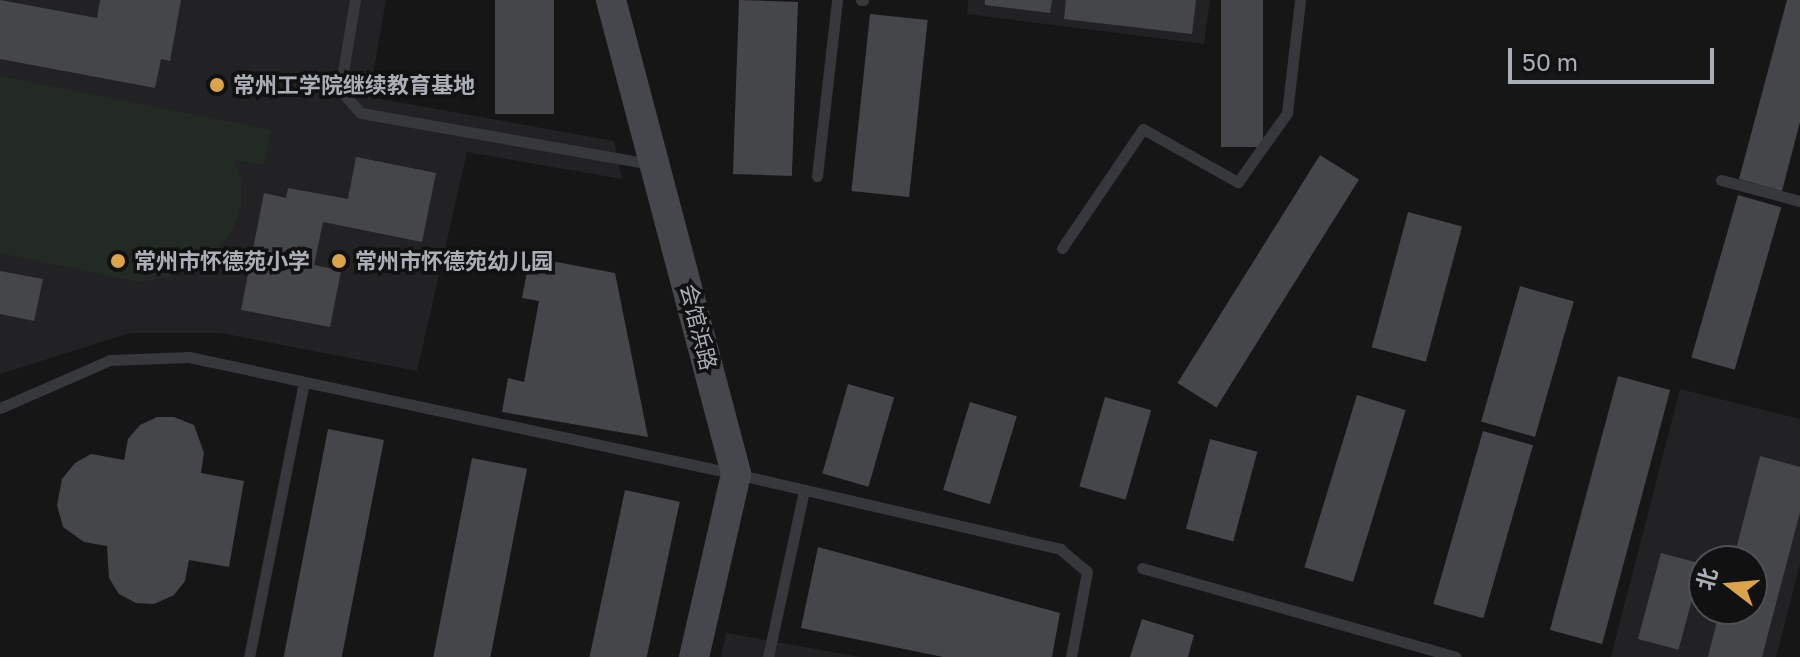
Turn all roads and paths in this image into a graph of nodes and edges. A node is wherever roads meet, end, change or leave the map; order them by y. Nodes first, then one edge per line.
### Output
1 (355, 0) edge
2 (611, 0) edge
3 (837, 0) edge
4 (1300, 0) edge
5 (658, 165) junction
6 (817, 176) dead end
7 (1721, 180) dead end
8 (1800, 201) edge
9 (1062, 248) dead end
10 (304, 382) junction
11 (0, 408) edge
12 (736, 474) junction
13 (804, 490) junction
14 (1142, 568) dead end
15 (249, 657) edge
16 (694, 657) edge
17 (768, 657) edge
18 (1071, 657) edge
19 (1456, 657) edge

1 - 5 lane
2 - 5 street, 会馆浜路
3 - 6 lane
4 - 9 lane
5 - 12 street, 会馆浜路
7 - 8 lane
10 - 11 lane
10 - 12 lane
10 - 15 lane
12 - 13 lane
12 - 16 street, 会馆浜路
13 - 17 lane
13 - 18 lane
14 - 19 lane

